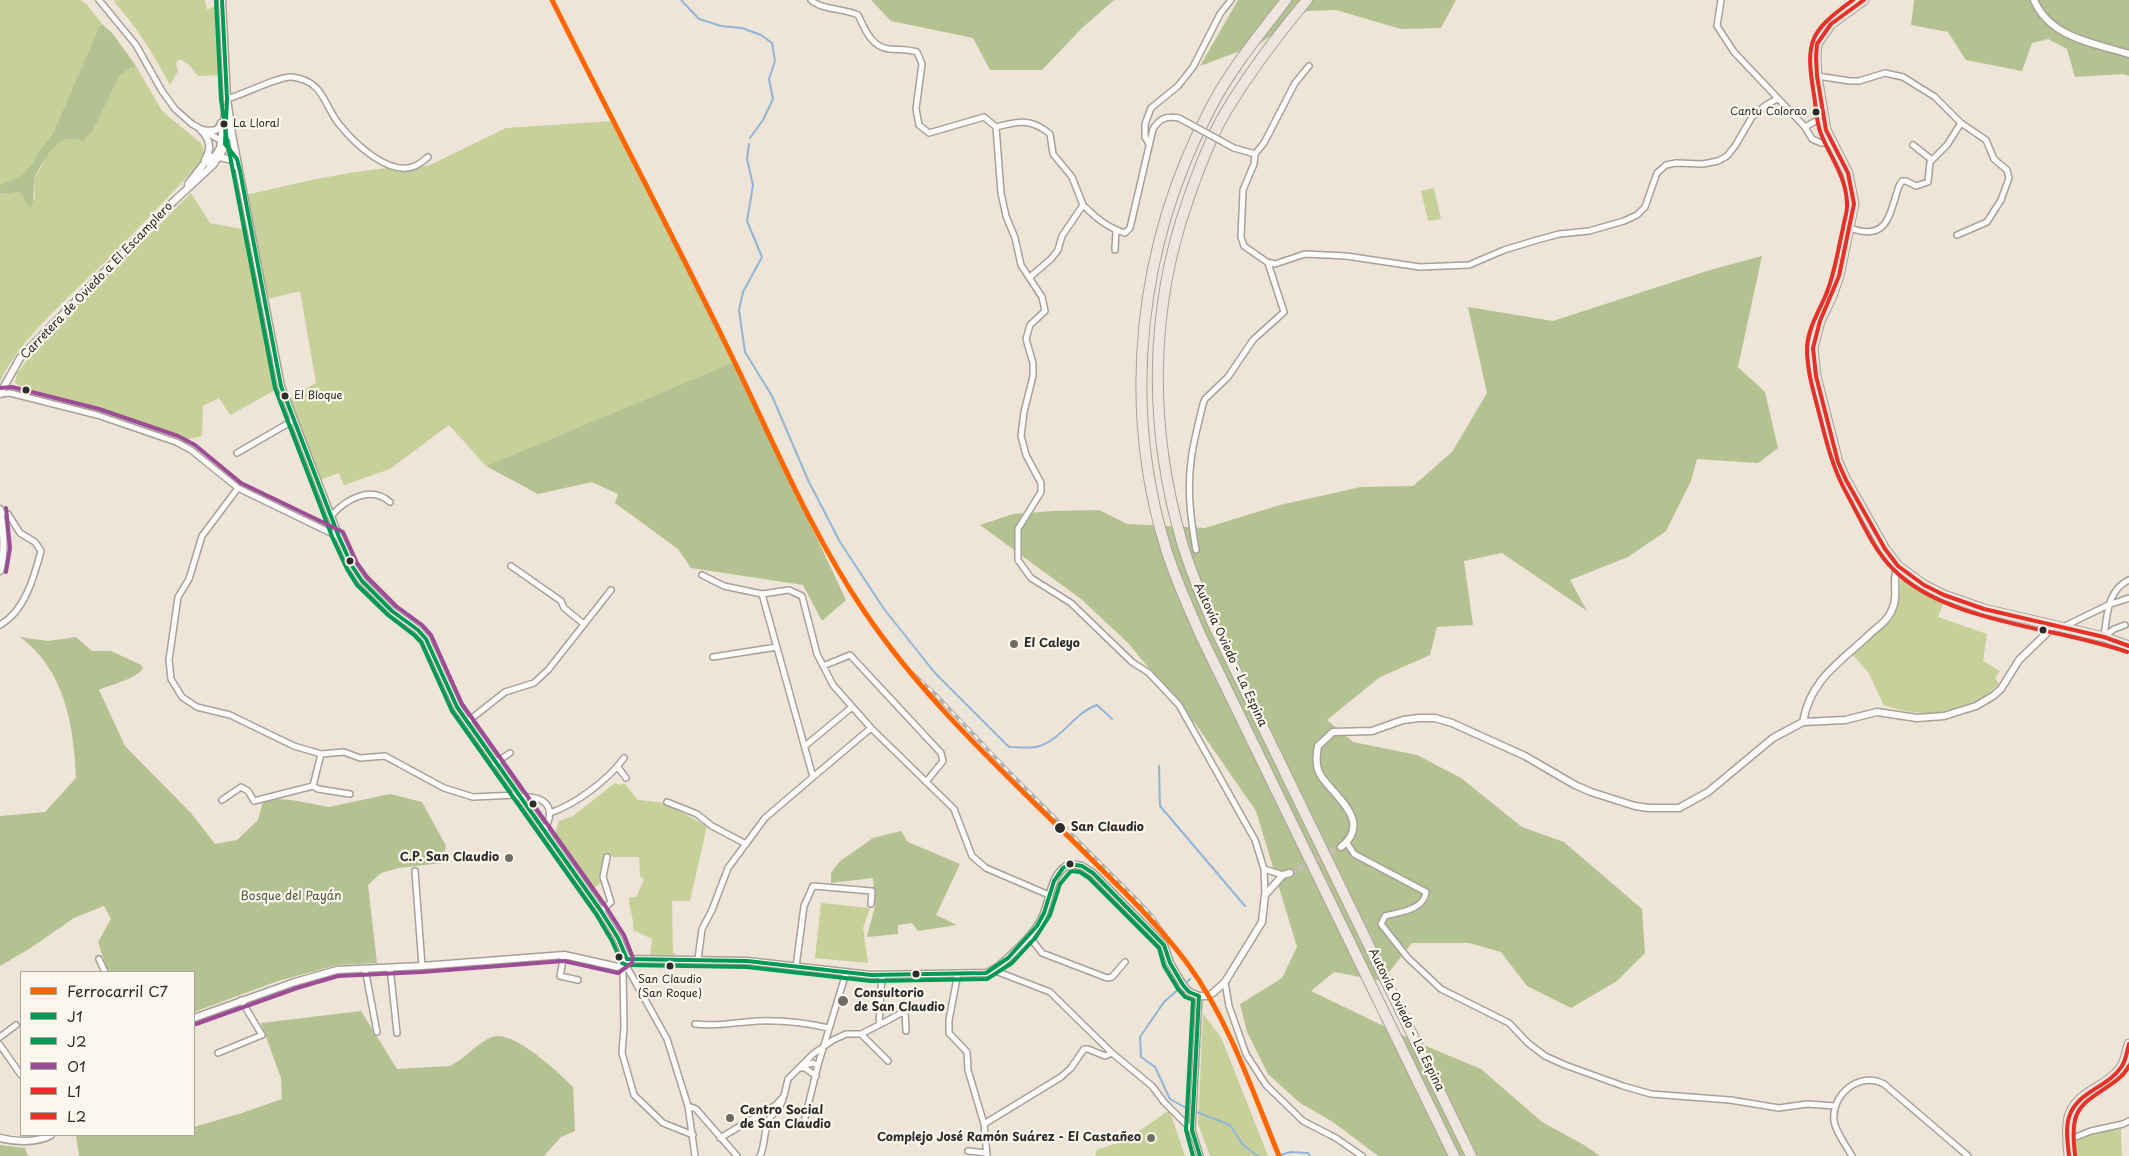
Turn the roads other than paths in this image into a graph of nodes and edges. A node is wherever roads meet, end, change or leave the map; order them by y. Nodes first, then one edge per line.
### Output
1 (100, 0) edge
2 (222, 0) edge
3 (811, 0) edge
4 (1231, 0) edge
5 (1286, 0) edge
6 (1307, 0) edge
7 (1721, 0) edge
8 (1864, 0) edge
9 (2034, 0) edge
10 (2129, 54) edge
11 (1309, 66) dead end
12 (1817, 76) junction
13 (1777, 99) junction
14 (227, 100) junction
15 (227, 117) junction
16 (1823, 117) junction
17 (1961, 124) junction
18 (1805, 127) junction
19 (996, 128) junction
20 (201, 130) junction
21 (223, 142) junction
22 (1833, 143) junction
23 (1150, 144) junction
24 (1913, 145) dead end
25 (1255, 154) junction
26 (428, 156) dead end
27 (219, 157) junction
28 (237, 159) junction
29 (1932, 160) junction
30 (205, 168) junction
31 (240, 171) junction
32 (1083, 205) junction
33 (1850, 228) junction
34 (1116, 230) junction
35 (1957, 234) dead end
36 (1115, 250) dead end
37 (1268, 263) junction
38 (1030, 277) junction
39 (0, 394) edge
40 (294, 420) junction
41 (238, 453) dead end
42 (238, 488) junction
43 (390, 502) dead end
44 (0, 510) edge
45 (330, 516) junction
46 (339, 537) junction
47 (1196, 550) dead end
48 (511, 566) dead end
49 (1898, 566) junction
50 (0, 571) edge
51 (702, 575) dead end
52 (2129, 580) edge
53 (611, 590) dead end
54 (762, 594) junction
55 (2129, 598) edge
56 (2108, 605) junction
57 (584, 624) junction
58 (0, 625) edge
59 (2052, 625) junction
60 (2125, 625) dead end
61 (2063, 627) junction
62 (2104, 637) junction
63 (2129, 646) edge
64 (776, 647) junction
65 (713, 657) dead end
66 (823, 666) junction
67 (852, 707) junction
68 (467, 722) junction
69 (1803, 722) junction
70 (871, 728) junction
71 (804, 746) junction
72 (510, 752) dead end
73 (321, 754) junction
74 (624, 758) dead end
75 (496, 763) junction
76 (618, 767) junction
77 (813, 777) junction
78 (626, 778) dead end
79 (926, 782) junction
80 (313, 786) junction
81 (350, 794) dead end
82 (518, 796) junction
83 (222, 800) dead end
84 (667, 802) dead end
85 (550, 812) junction
86 (544, 831) junction
87 (1347, 842) junction
88 (746, 844) junction
89 (1340, 847) tunnel mouth
90 (607, 857) dead end
91 (1264, 869) junction
92 (415, 871) dead end
93 (1286, 874) joint
94 (1049, 895) junction
95 (1265, 895) junction
96 (871, 904) dead end
97 (600, 911) junction
98 (1028, 936) junction
99 (564, 955) junction
100 (698, 959) junction
101 (99, 960) dead end
102 (626, 960) junction
103 (1125, 962) dead end
104 (422, 966) junction
105 (390, 967) junction
106 (796, 967) junction
107 (365, 968) junction
108 (993, 970) junction
109 (104, 971) edge
110 (846, 973) junction
111 (958, 974) junction
112 (882, 975) junction
113 (578, 980) dead end
114 (1225, 982) junction
115 (1199, 996) junction
116 (241, 1000) junction
117 (195, 1018) edge
118 (695, 1024) dead end
119 (16, 1025) dead end
120 (879, 1025) junction
121 (829, 1028) junction
122 (377, 1032) dead end
123 (906, 1032) dead end
124 (397, 1033) dead end
125 (861, 1034) junction
126 (0, 1037) edge
127 (2129, 1044) edge
128 (0, 1045) edge
129 (824, 1047) junction
130 (218, 1053) dead end
131 (1112, 1053) junction
132 (810, 1057) junction
133 (888, 1061) dead end
134 (818, 1065) junction
135 (798, 1068) junction
136 (20, 1074) edge
137 (816, 1076) junction
138 (784, 1096) junction
139 (688, 1106) junction
140 (1835, 1106) junction
141 (2129, 1121) edge
142 (804, 1122) dead end
143 (984, 1124) junction
144 (1192, 1130) junction
145 (692, 1135) junction
146 (47, 1136) edge
147 (0, 1138) edge
148 (720, 1138) junction
149 (2068, 1140) junction
150 (968, 1151) dead end
151 (987, 1154) edge
152 (694, 1156) edge
153 (737, 1156) edge
154 (760, 1156) edge
155 (1200, 1156) edge
156 (1362, 1156) edge
157 (1454, 1156) edge
158 (1471, 1156) edge
159 (1852, 1156) edge
160 (1968, 1156) edge
161 (2069, 1156) edge

1 - 20 street
2 - 14 street
3 - 19 street
4 - 23 street
5 - 157 highway, Autovía Oviedo - La Espina
6 - 158 highway, Autovía Oviedo - La Espina
7 - 13 street
8 - 12 highway
9 - 10 street
11 - 25 street
12 - 16 highway
12 - 17 street
13 - 18 street
13 - 37 street
14 - 15 street
14 - 20 street
14 - 26 street
15 - 21 street
15 - 28 street
16 - 18 street
16 - 22 highway
17 - 29 street
17 - 35 street
18 - 22 street
19 - 32 street
19 - 38 street
20 - 21 street
20 - 30 street
21 - 27 street
21 - 28 street
21 - 30 street
22 - 33 highway
23 - 25 street, bridge
23 - 34 street
24 - 29 street
25 - 37 street
27 - 30 street
27 - 31 street
28 - 31 street
29 - 33 street
30 - 39 street, Carretera de Oviedo a El Escamplero
31 - 40 street
32 - 34 street
32 - 38 street
33 - 49 highway
34 - 36 street
37 - 47 street
38 - 91 street
39 - 42 street
40 - 41 street
40 - 45 street
42 - 46 street
42 - 73 street
43 - 45 street
44 - 50 street
44 - 58 street
45 - 46 street
46 - 68 street
48 - 57 street
49 - 59 highway
49 - 69 street
51 - 54 street
52 - 56 street
53 - 57 street
54 - 64 street
54 - 66 street
55 - 56 street
56 - 61 street
56 - 62 street
57 - 68 street
59 - 61 highway
59 - 69 street
60 - 62 street
61 - 62 highway
62 - 63 highway
64 - 65 street
64 - 71 street
66 - 67 street
66 - 79 street
67 - 70 street
67 - 71 street
68 - 75 street
69 - 87 street
70 - 77 street
70 - 79 street
71 - 77 street
72 - 75 street
73 - 80 street
73 - 82 street
74 - 76 street
75 - 82 street
76 - 78 street
76 - 85 street
77 - 88 street
79 - 94 street
80 - 81 street
80 - 83 street
82 - 85 street
82 - 86 street
84 - 88 street
85 - 86 street
86 - 97 street
87 - 89 street
87 - 140 street
88 - 100 street
90 - 97 street
91 - 93 street
91 - 95 street
92 - 104 street
93 - 95 street
94 - 98 street
94 - 115 street
95 - 114 street
96 - 106 street
97 - 102 street
98 - 103 street
98 - 108 street
99 - 102 street
99 - 104 street
99 - 113 street
100 - 102 street
100 - 106 street
101 - 109 street
102 - 139 street
102 - 145 street
104 - 105 street
105 - 107 street
105 - 124 street
106 - 110 street
107 - 116 street
107 - 122 street
108 - 111 street
108 - 131 street
110 - 112 street
110 - 121 street
111 - 112 street
111 - 143 street
112 - 120 street
114 - 115 street
114 - 156 street
115 - 144 street
116 - 117 street
116 - 130 street
118 - 121 street
119 - 126 street
120 - 123 street
120 - 125 street
121 - 129 street
125 - 129 street
125 - 133 street
127 - 149 highway
128 - 136 street
129 - 132 street
129 - 134 street
131 - 143 street
131 - 144 street
132 - 134 street
132 - 135 street
134 - 135 street
134 - 137 street
135 - 137 street
135 - 138 street
137 - 142 street
138 - 148 street
138 - 154 street
139 - 145 street
139 - 148 street
140 - 159 street
140 - 160 street
141 - 149 street
143 - 151 street
144 - 155 street
145 - 152 street
146 - 147 street
148 - 153 street
149 - 161 highway
150 - 151 street

